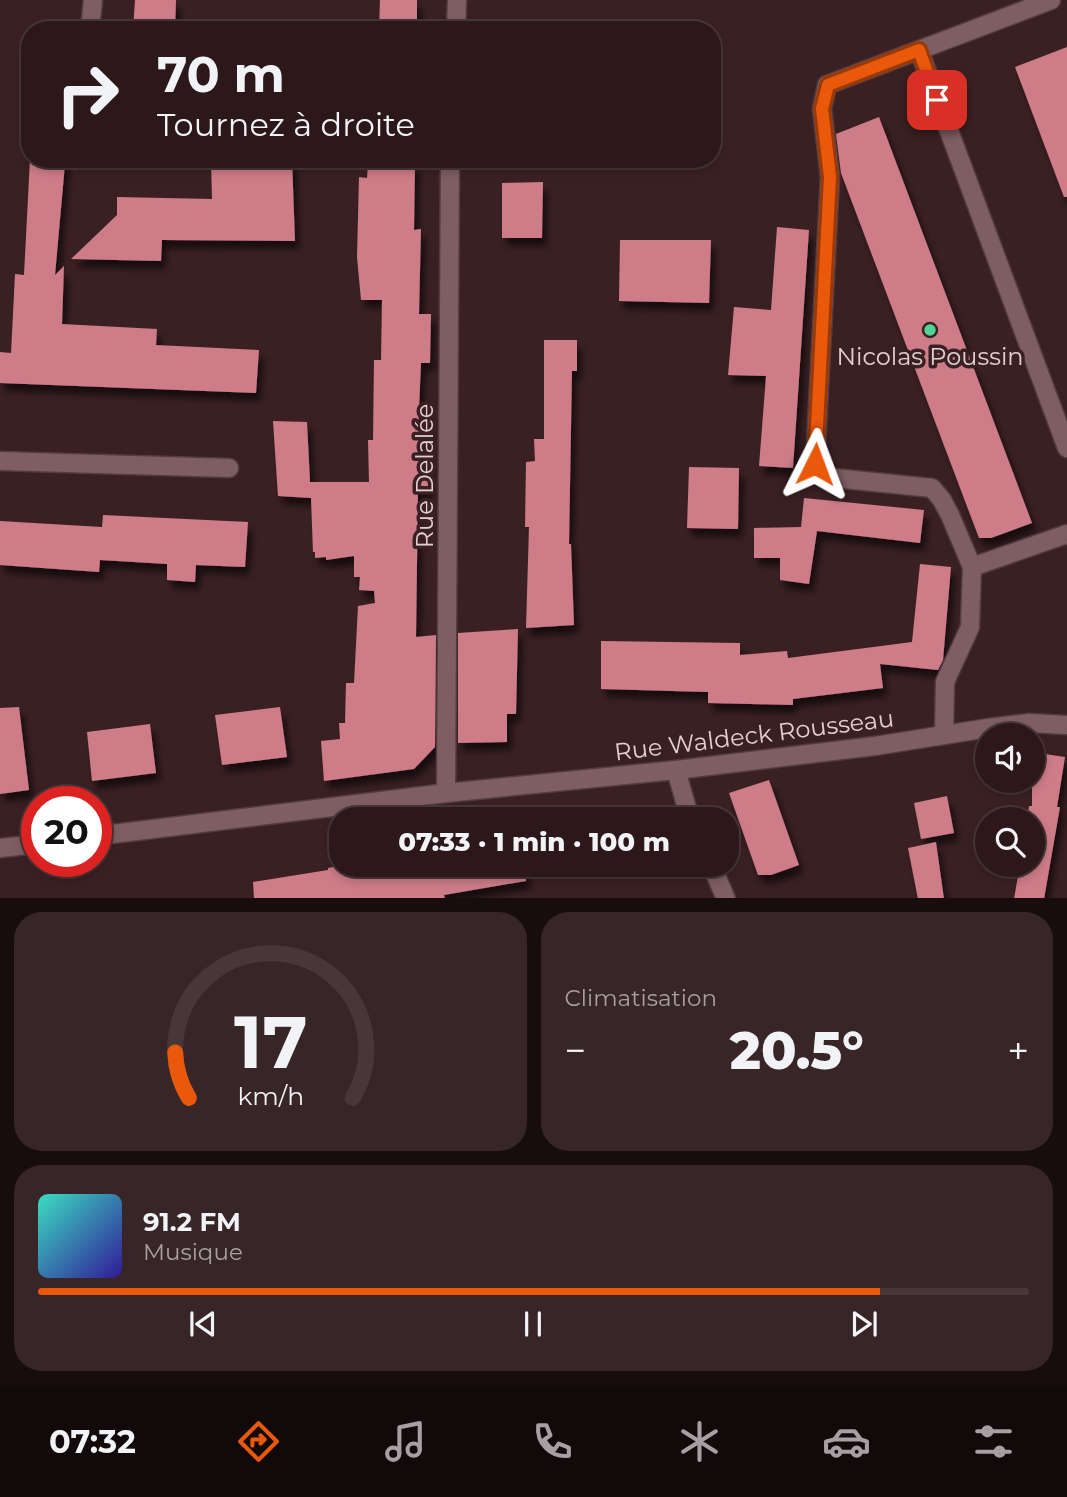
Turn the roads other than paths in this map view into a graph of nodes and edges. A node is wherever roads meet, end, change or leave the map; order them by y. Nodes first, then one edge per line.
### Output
1 (93, 0) edge
2 (457, 0) edge
3 (1051, 0) edge
4 (1028, 4) edge
5 (91, 21) edge
6 (456, 21) edge
7 (919, 50) junction
8 (450, 168) edge
9 (1067, 448) edge
10 (0, 461) edge
11 (229, 468) dead end
12 (1067, 534) edge
13 (972, 567) junction
14 (1067, 725) edge
15 (944, 735) junction
16 (676, 770) junction
17 (446, 793) junction
18 (687, 807) edge
19 (112, 834) edge
20 (21, 846) edge
21 (0, 848) edge
22 (717, 877) edge
23 (726, 898) edge

1 - 5 street
2 - 6 street
3 - 4 street
4 - 7 street
7 - 9 street
7 - 13 street
8 - 17 street, Rue Delalée
10 - 11 street
12 - 13 street
13 - 15 street
14 - 15 street, Rue Waldeck Rousseau
15 - 16 street, Rue Waldeck Rousseau
16 - 17 street, Rue Waldeck Rousseau
16 - 18 street
17 - 19 street, Rue Waldeck Rousseau
20 - 21 street
22 - 23 street

